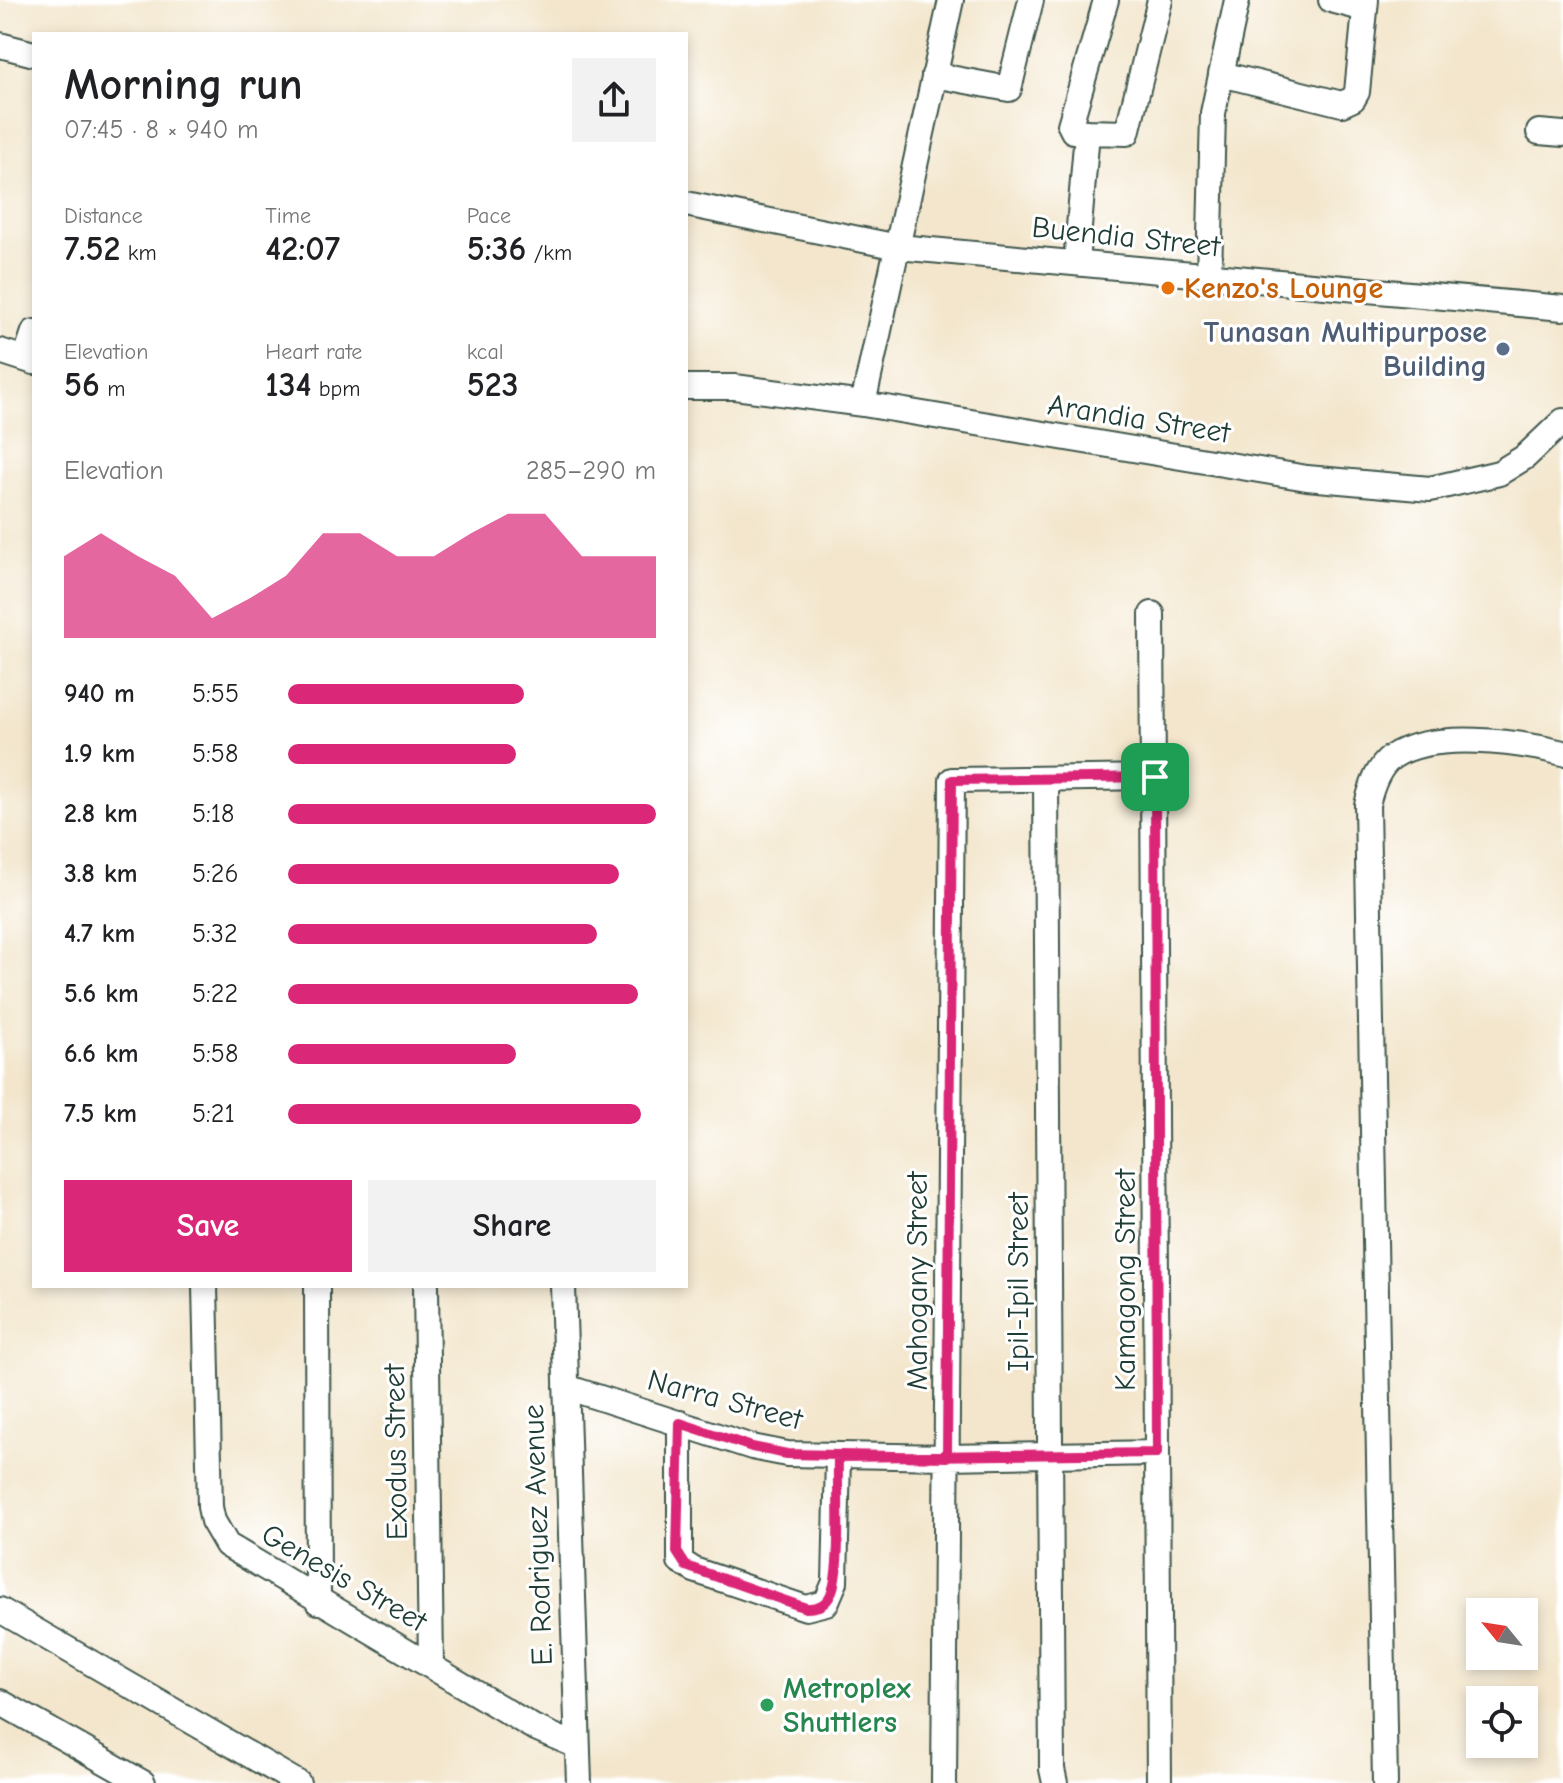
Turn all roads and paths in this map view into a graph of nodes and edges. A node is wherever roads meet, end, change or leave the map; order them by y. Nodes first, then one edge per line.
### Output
1 (951, 0) edge
2 (1031, 0) edge
3 (1106, 0) edge
4 (1160, 0) edge
5 (1237, 0) edge
6 (1331, 0) edge
7 (1366, 4) edge
8 (0, 45) edge
9 (32, 53) edge
10 (1221, 74) junction
11 (934, 75) junction
12 (1087, 132) junction
13 (688, 204) edge
14 (898, 247) junction
15 (1076, 263) junction
16 (1209, 278) junction
17 (1563, 308) edge
18 (0, 351) edge
19 (30, 360) edge
20 (688, 387) edge
21 (863, 404) junction
22 (1563, 421) edge
23 (1152, 614) dead end
24 (1563, 753) edge
25 (1155, 777) junction
26 (1046, 780) junction
27 (205, 1288) edge
28 (317, 1288) edge
29 (426, 1288) edge
30 (563, 1288) edge
31 (566, 1387) junction
32 (680, 1423) junction
33 (1157, 1453) junction
34 (1051, 1454) junction
35 (838, 1457) junction
36 (947, 1457) junction
37 (318, 1602) junction
38 (0, 1610) edge
39 (431, 1665) junction
40 (0, 1702) edge
41 (577, 1746) junction
42 (143, 1783) edge
43 (298, 1783) edge
44 (579, 1783) edge
45 (944, 1783) edge
46 (1055, 1783) edge
47 (1159, 1783) edge
48 (1385, 1783) edge

1 - 11 street
2 - 11 street
3 - 12 street
4 - 12 street
5 - 10 street
6 - 7 street
7 - 10 street
8 - 9 street
10 - 16 street
11 - 14 street
12 - 15 street
13 - 14 street, Buendia Street
14 - 15 street, Buendia Street
14 - 21 street
15 - 16 street, Buendia Street
16 - 17 street, Buendia Street
18 - 19 street
20 - 21 street, Arandia Street
21 - 22 street, Arandia Street
23 - 25 street, Kamagong Street
24 - 48 street
25 - 26 street
25 - 33 street, Kamagong Street
26 - 34 street, Ipil-Ipil Street
26 - 36 street, Mahogany Street
27 - 37 street, Genesis Street
28 - 37 street
29 - 39 street, Exodus Street
30 - 31 street, E. Rodriguez Avenue
31 - 32 street, Narra Street
31 - 41 street, E. Rodriguez Avenue
32 - 35 street, Narra Street
32 - 35 street
33 - 34 street, Narra Street
33 - 47 street, Kamagong Street
34 - 36 street, Narra Street
34 - 46 street, Ipil-Ipil Street
35 - 36 street, Narra Street
36 - 45 street, Mahogany Street
37 - 39 street, Genesis Street
38 - 43 street
39 - 41 street, Genesis Street
40 - 42 street
41 - 44 street, E. Rodriguez Avenue

